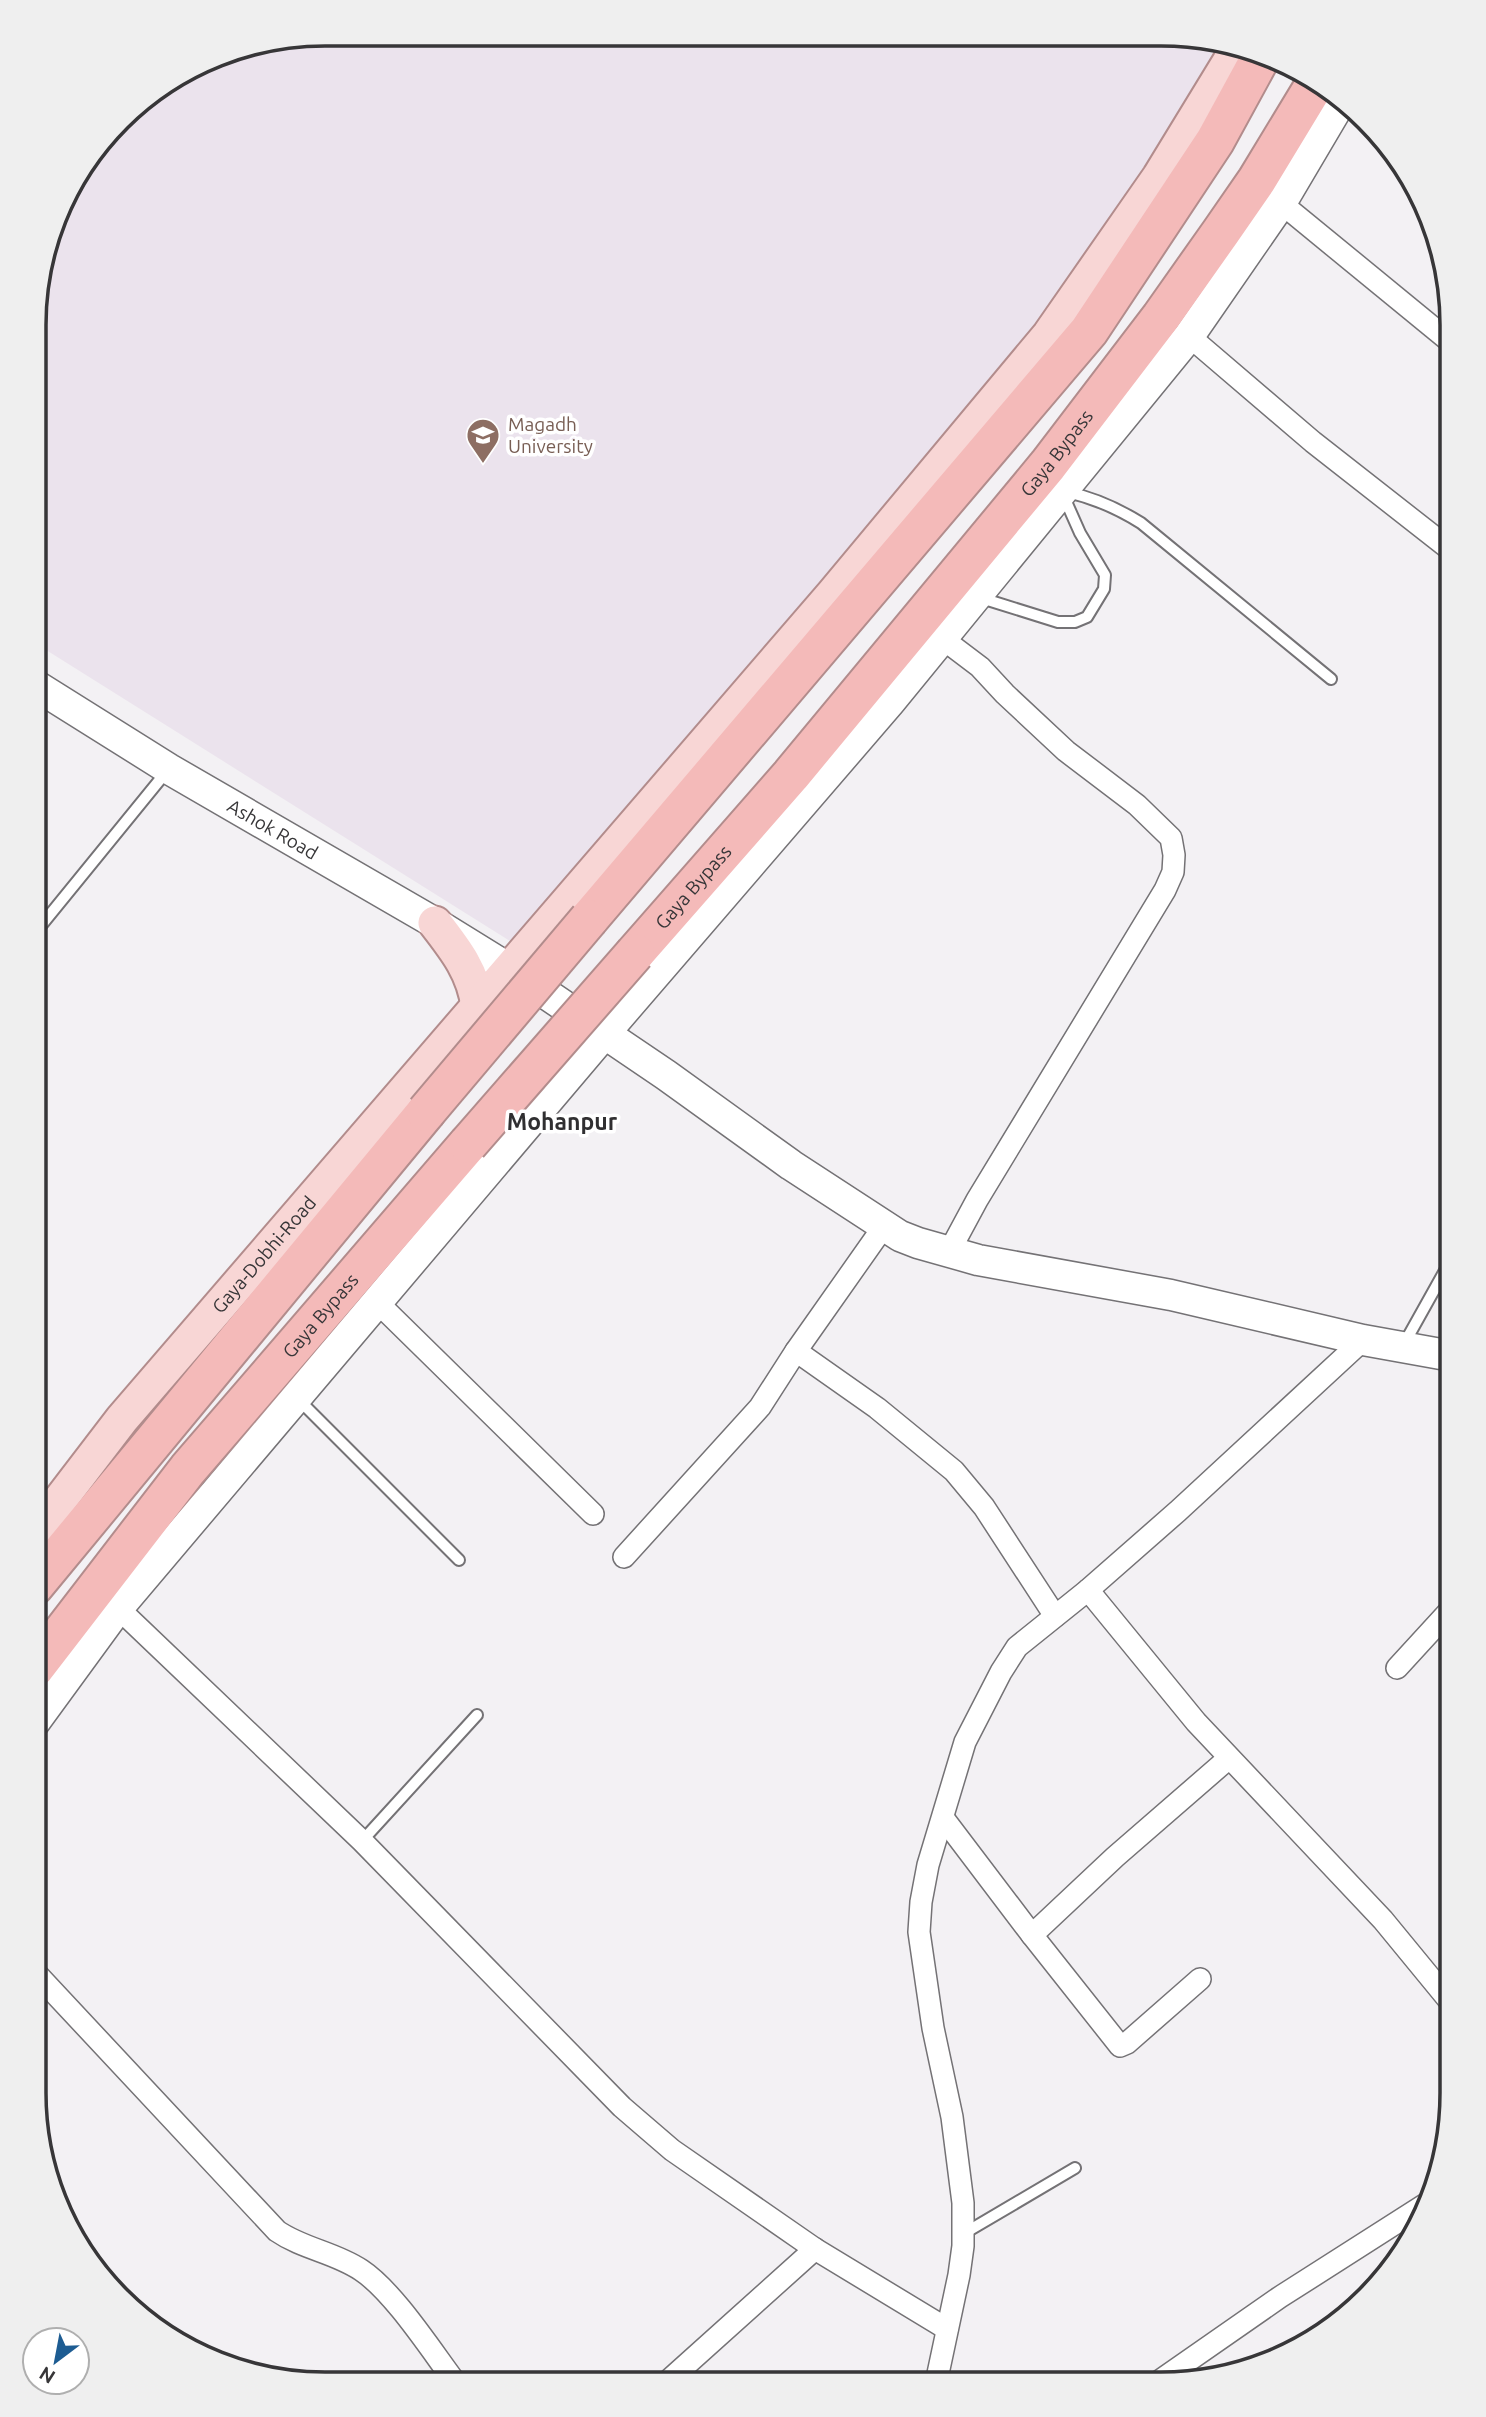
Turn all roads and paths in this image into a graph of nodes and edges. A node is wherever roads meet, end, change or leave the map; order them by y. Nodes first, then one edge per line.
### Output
1 (1234, 55) edge
2 (1258, 63) edge
3 (1312, 90) edge
4 (1337, 108) edge
5 (1280, 203) junction
6 (1440, 333) edge
7 (1189, 337) junction
8 (1061, 491) junction
9 (1440, 542) edge
10 (977, 596) junction
11 (943, 639) junction
12 (1331, 678) dead end
13 (46, 692) edge
14 (169, 769) junction
15 (46, 920) edge
16 (435, 923) junction
17 (506, 975) junction
18 (478, 1007) junction
19 (604, 1034) junction
20 (884, 1226) junction
21 (949, 1252) junction
22 (1440, 1279) edge
23 (377, 1301) junction
24 (1363, 1340) junction
25 (1402, 1347) junction
26 (796, 1351) junction
27 (1440, 1354) edge
28 (296, 1397) junction
29 (593, 1514) dead end
30 (46, 1518) edge
31 (624, 1557) dead end
32 (460, 1560) dead end
33 (46, 1571) edge
34 (1088, 1590) junction
35 (118, 1608) junction
36 (1055, 1616) junction
37 (1440, 1621) edge
38 (46, 1653) edge
39 (1397, 1668) dead end
40 (46, 1707) edge
41 (477, 1715) dead end
42 (1229, 1758) junction
43 (944, 1819) junction
44 (362, 1841) junction
45 (1031, 1935) junction
46 (1200, 1979) dead end
47 (1440, 1981) edge
48 (46, 1984) edge
49 (1075, 2168) dead end
50 (1414, 2212) edge
51 (963, 2234) junction
52 (815, 2249) junction
53 (947, 2329) junction
54 (1173, 2371) edge
55 (448, 2372) edge
56 (678, 2372) edge
57 (938, 2372) edge

1 - 17 main road, Gaya-Dobhi-Road
2 - 33 highway, bridge
3 - 38 highway, Gaya Bypass, bridge
4 - 5 street
5 - 6 street
5 - 7 street
7 - 8 street
7 - 9 street
8 - 10 street
8 - 10 lane
8 - 12 lane
10 - 11 street
11 - 19 street
11 - 21 street
13 - 14 street, Ashok Road
14 - 15 lane
14 - 16 street, Ashok Road
16 - 17 street, Ashok Road
16 - 18 main road
17 - 18 main road, Gaya-Dobhi-Road
17 - 19 street, Ashok Road
18 - 30 main road, Gaya-Dobhi-Road
19 - 20 street, Ashok Road
19 - 23 street
20 - 21 street, Ashok Road
20 - 26 street
21 - 24 street, Ashok Road
22 - 25 lane
23 - 28 street
23 - 29 street
24 - 25 street, Ashok Road
24 - 34 street
25 - 27 street, Ashok Road
26 - 31 street
26 - 36 street
28 - 32 lane
28 - 35 street
34 - 36 street
34 - 42 street
35 - 40 street
35 - 44 street
36 - 43 street
37 - 39 street
41 - 44 lane
42 - 45 street
42 - 47 street
43 - 45 street
43 - 51 street
44 - 52 street
45 - 46 street
48 - 55 street
49 - 51 lane
50 - 54 street
51 - 53 street
52 - 53 street
52 - 56 street
53 - 57 street

